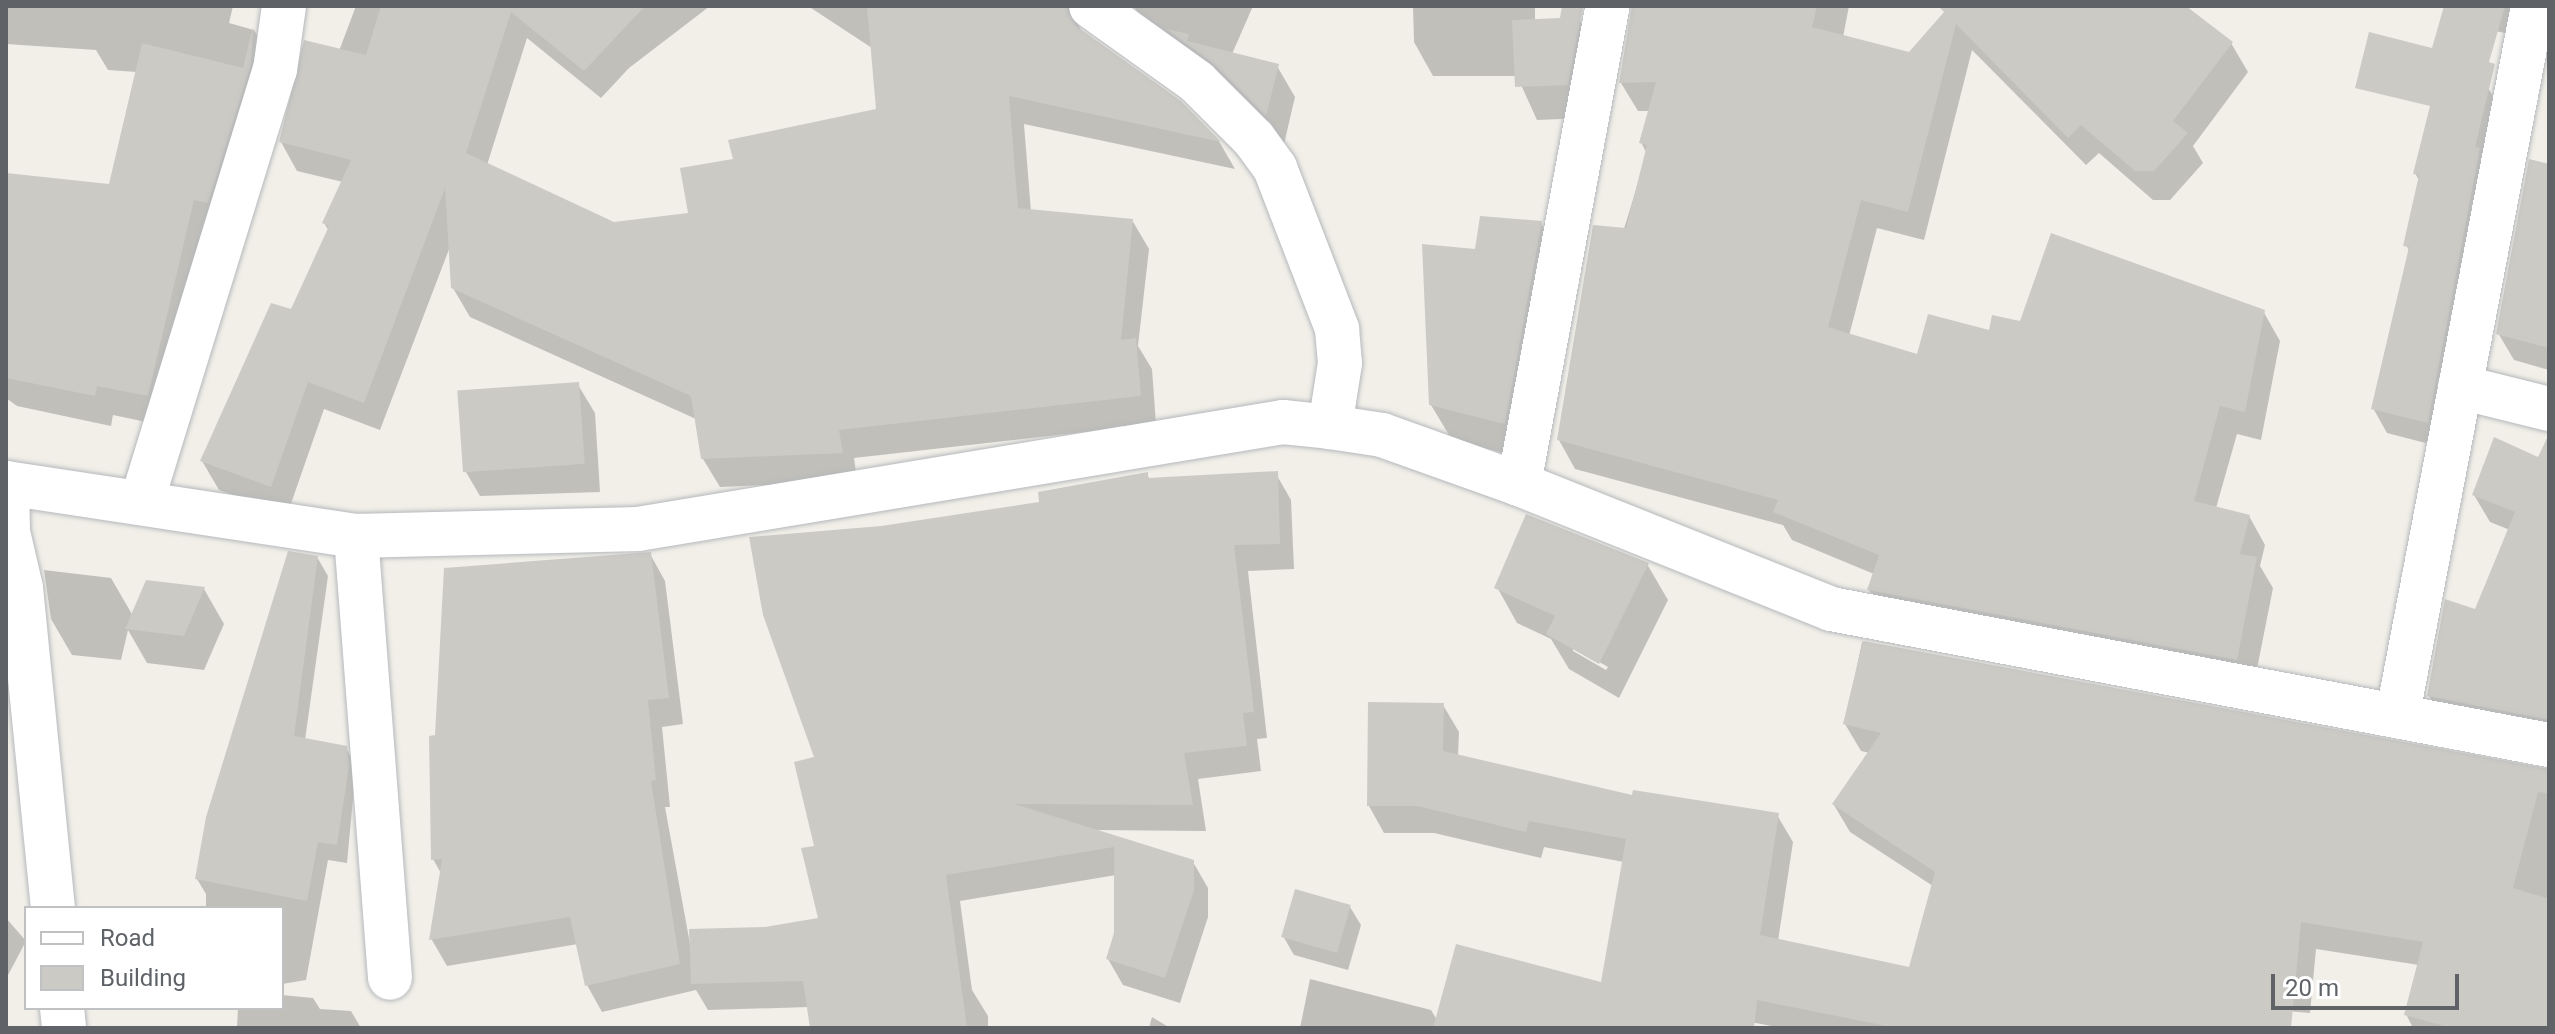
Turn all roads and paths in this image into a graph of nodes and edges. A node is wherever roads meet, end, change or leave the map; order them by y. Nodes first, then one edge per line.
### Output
1 (284, 6) edge
2 (1091, 6) edge
3 (1608, 6) edge
4 (2537, 25) edge
5 (2460, 387) junction
6 (2549, 409) edge
7 (1330, 427) junction
8 (7, 483) edge
9 (1519, 484) junction
10 (142, 501) junction
11 (356, 536) junction
12 (2398, 713) junction
13 (2549, 745) edge
14 (53, 906) edge
15 (390, 978) dead end

1 - 10 street
2 - 7 street
3 - 9 street
4 - 5 street
5 - 6 street
5 - 12 street
7 - 9 street
7 - 11 street
8 - 10 street
8 - 14 street
9 - 12 street
10 - 11 street
11 - 15 street
12 - 13 street

